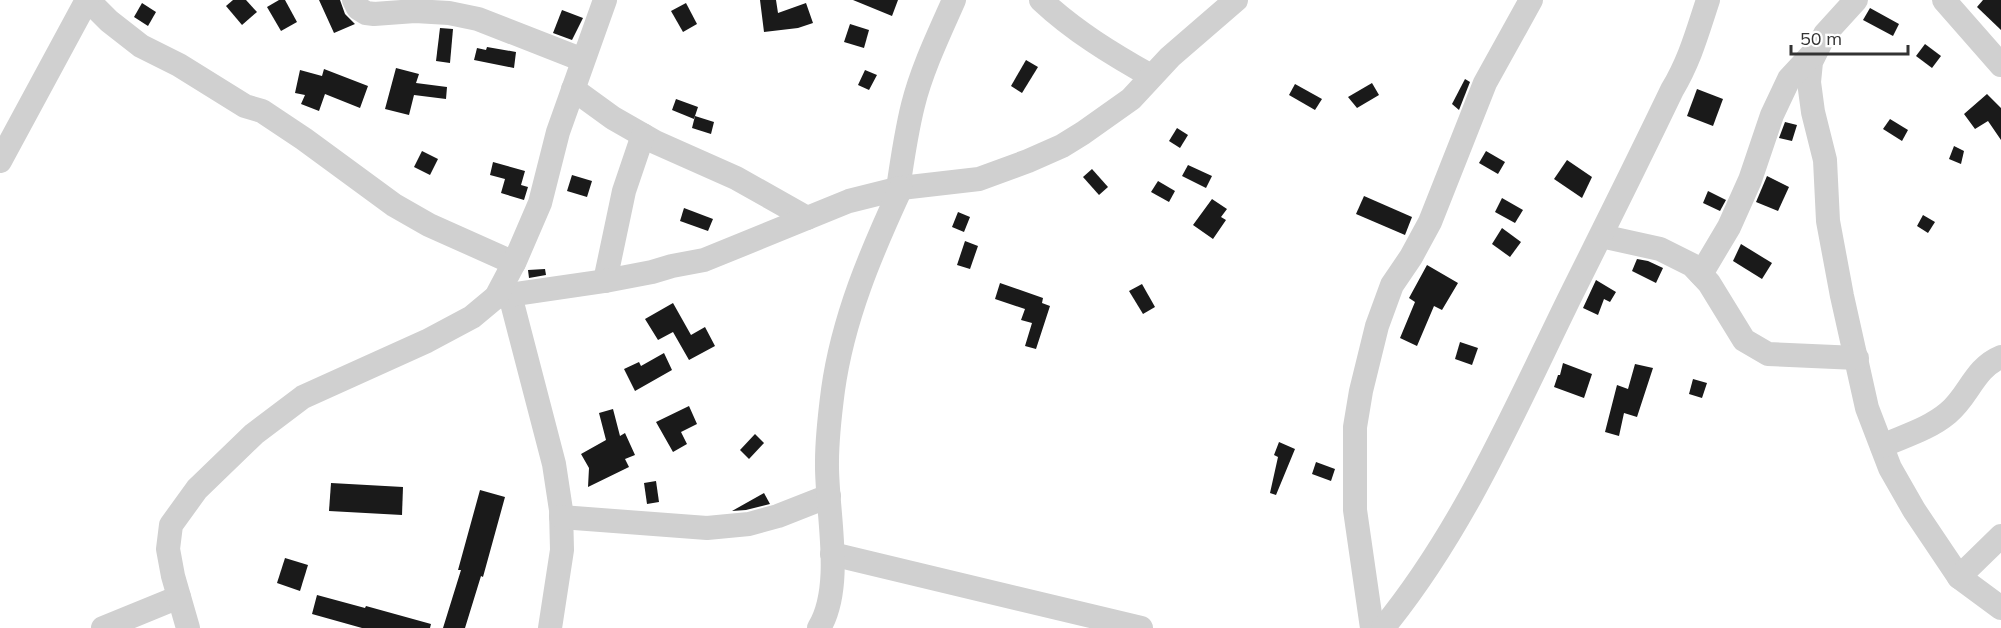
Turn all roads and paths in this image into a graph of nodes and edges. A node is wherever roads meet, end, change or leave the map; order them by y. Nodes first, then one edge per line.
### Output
1 (88, 0) edge
2 (354, 0) edge
3 (605, 0) edge
4 (954, 0) edge
5 (1041, 0) edge
6 (1236, 0) edge
7 (1531, 0) edge
8 (1708, 0) edge
9 (1856, 0) edge
10 (1944, 0) edge
11 (1819, 46) junction
12 (583, 60) junction
13 (2001, 65) edge
14 (1151, 76) junction
15 (573, 89) junction
16 (643, 135) junction
17 (0, 161) edge
18 (900, 188) junction
19 (807, 218) junction
20 (1601, 236) junction
21 (514, 263) junction
22 (1701, 274) junction
23 (605, 281) junction
24 (503, 296) junction
25 (2001, 357) edge
26 (1857, 358) junction
27 (1882, 446) junction
28 (829, 496) junction
29 (561, 517) junction
30 (2001, 536) edge
31 (832, 554) junction
32 (1959, 577) junction
33 (179, 597) junction
34 (2001, 608) edge
35 (103, 628) edge
36 (188, 628) edge
37 (550, 628) edge
38 (819, 628) edge
39 (1141, 628) edge
40 (1372, 628) edge
41 (1383, 628) edge

1 - 17 street
1 - 21 street
2 - 12 street
3 - 12 street
4 - 18 street
5 - 14 street
6 - 14 street
7 - 40 street
8 - 20 street
9 - 11 street
10 - 13 street
11 - 22 street
11 - 26 street
12 - 15 street
14 - 18 street
15 - 16 street
15 - 21 street
16 - 19 street
16 - 23 street
18 - 19 street
18 - 28 street
19 - 23 street
20 - 22 street
20 - 41 street
21 - 24 street
22 - 26 street
23 - 24 street
24 - 29 street
24 - 33 street
25 - 27 street
26 - 27 street
27 - 32 street
28 - 29 street
28 - 31 street
29 - 37 street
30 - 32 street
31 - 38 street
31 - 39 street
32 - 34 street
33 - 35 street
33 - 36 street

